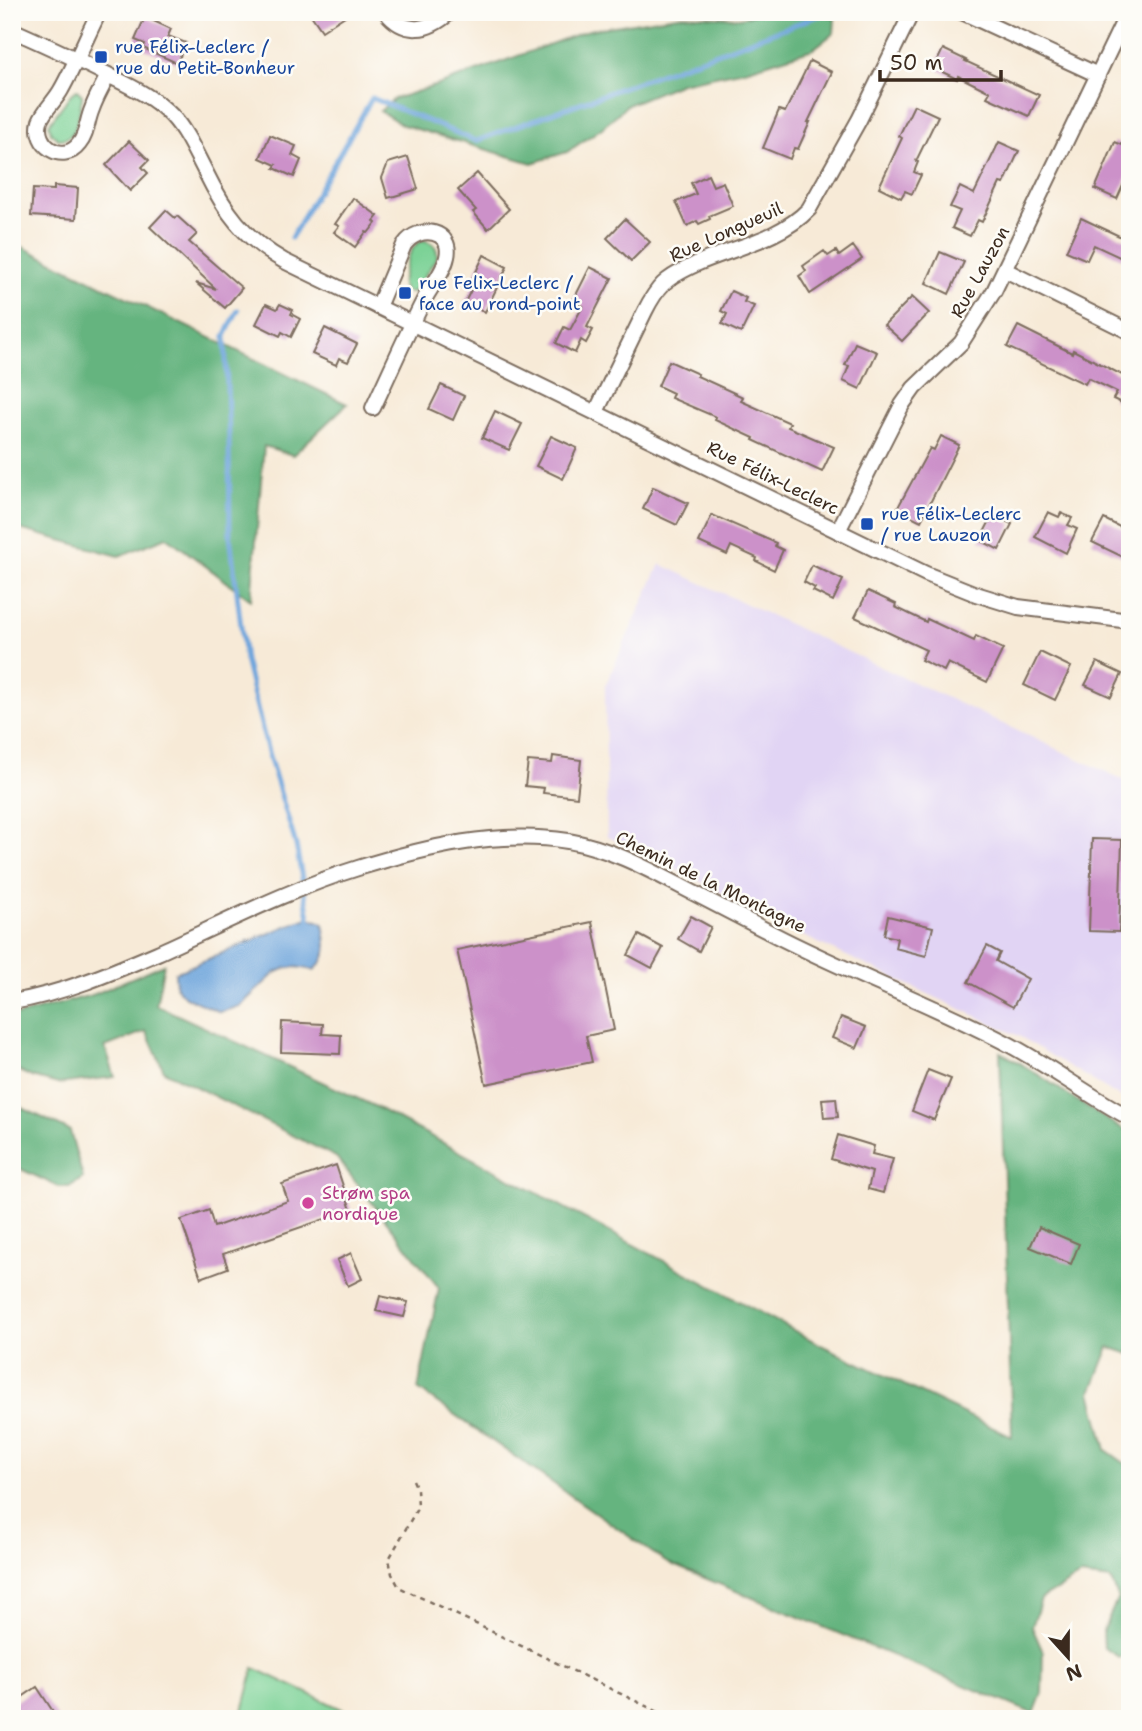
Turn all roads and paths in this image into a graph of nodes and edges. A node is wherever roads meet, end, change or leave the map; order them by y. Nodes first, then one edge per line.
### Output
1 (99, 12) edge
2 (386, 12) edge
3 (450, 12) edge
4 (912, 12) edge
5 (962, 12) edge
6 (1128, 12) edge
7 (12, 30) edge
8 (76, 59) junction
9 (108, 75) junction
10 (1098, 75) junction
11 (1005, 270) junction
12 (378, 307) junction
13 (413, 324) junction
14 (1130, 332) edge
15 (373, 408) dead end
16 (596, 412) junction
17 (838, 531) junction
18 (1130, 621) edge
19 (12, 1002) edge
20 (1130, 1118) edge
21 (413, 1480) dead end
22 (673, 1719) edge

1 - 8 street
2 - 3 street
4 - 16 street, Rue Longueuil
5 - 10 street
6 - 10 street, Rue Lauzon
7 - 8 street, Rue Félix-Leclerc
8 - 9 street, Rue Félix-Leclerc
8 - 9 street
9 - 12 street, Rue Félix-Leclerc
10 - 11 street, Rue Lauzon
11 - 14 street
11 - 17 street, Rue Lauzon
12 - 13 street, Rue Félix-Leclerc
12 - 13 street
13 - 15 street
13 - 16 street, Rue Félix-Leclerc
16 - 17 street, Rue Félix-Leclerc
17 - 18 street, Rue Félix-Leclerc
19 - 20 street, Chemin de la Montagne
21 - 22 path

